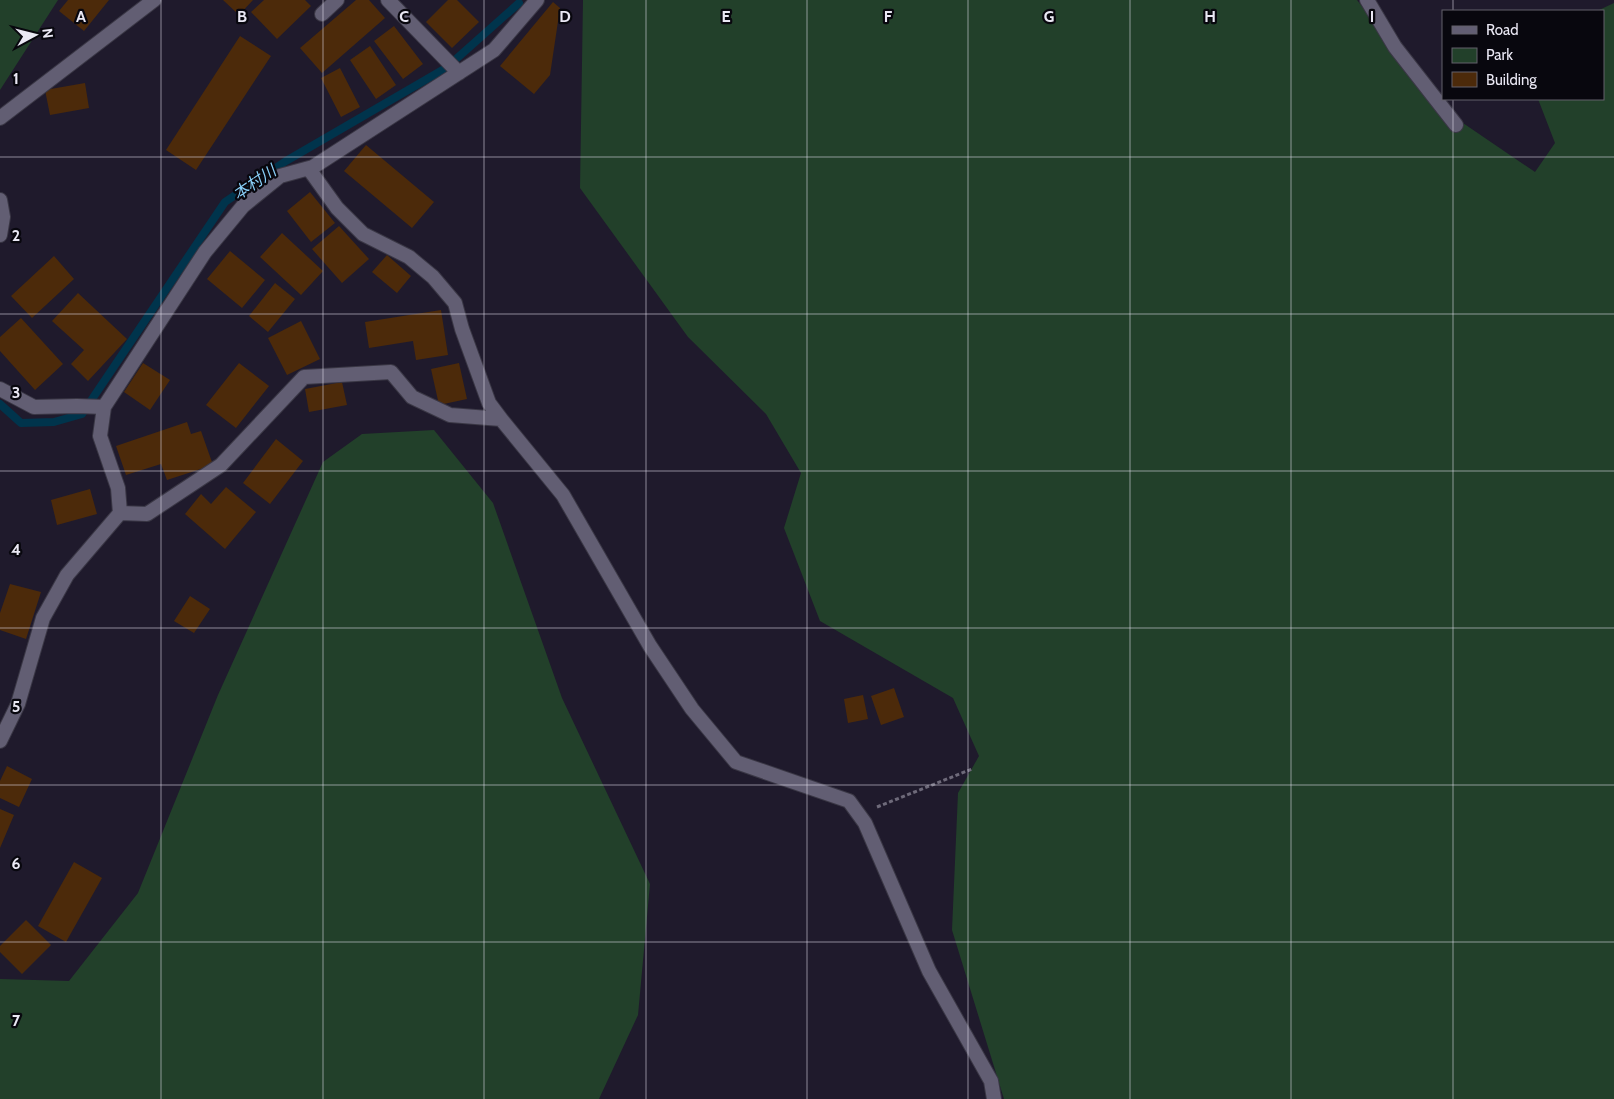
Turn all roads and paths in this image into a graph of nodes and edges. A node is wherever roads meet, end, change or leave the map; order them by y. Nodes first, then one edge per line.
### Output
1 (154, 0) edge
2 (337, 0) edge
3 (388, 0) edge
4 (537, 0) edge
5 (1367, 0) edge
6 (322, 14) dead end
7 (458, 72) junction
8 (0, 118) edge
9 (1456, 125) dead end
10 (309, 169) junction
11 (0, 200) edge
12 (0, 235) edge
13 (0, 389) edge
14 (103, 407) junction
15 (501, 420) junction
16 (120, 513) junction
17 (0, 741) edge
18 (972, 769) dead end
19 (859, 815) junction
20 (994, 1099) edge

1 - 8 street
2 - 6 street
3 - 7 street
4 - 7 street
5 - 9 street
7 - 10 street
10 - 14 street
10 - 15 street
11 - 12 street
13 - 14 street
14 - 16 street
15 - 16 street
15 - 19 street
16 - 17 street
18 - 19 path
19 - 20 street

